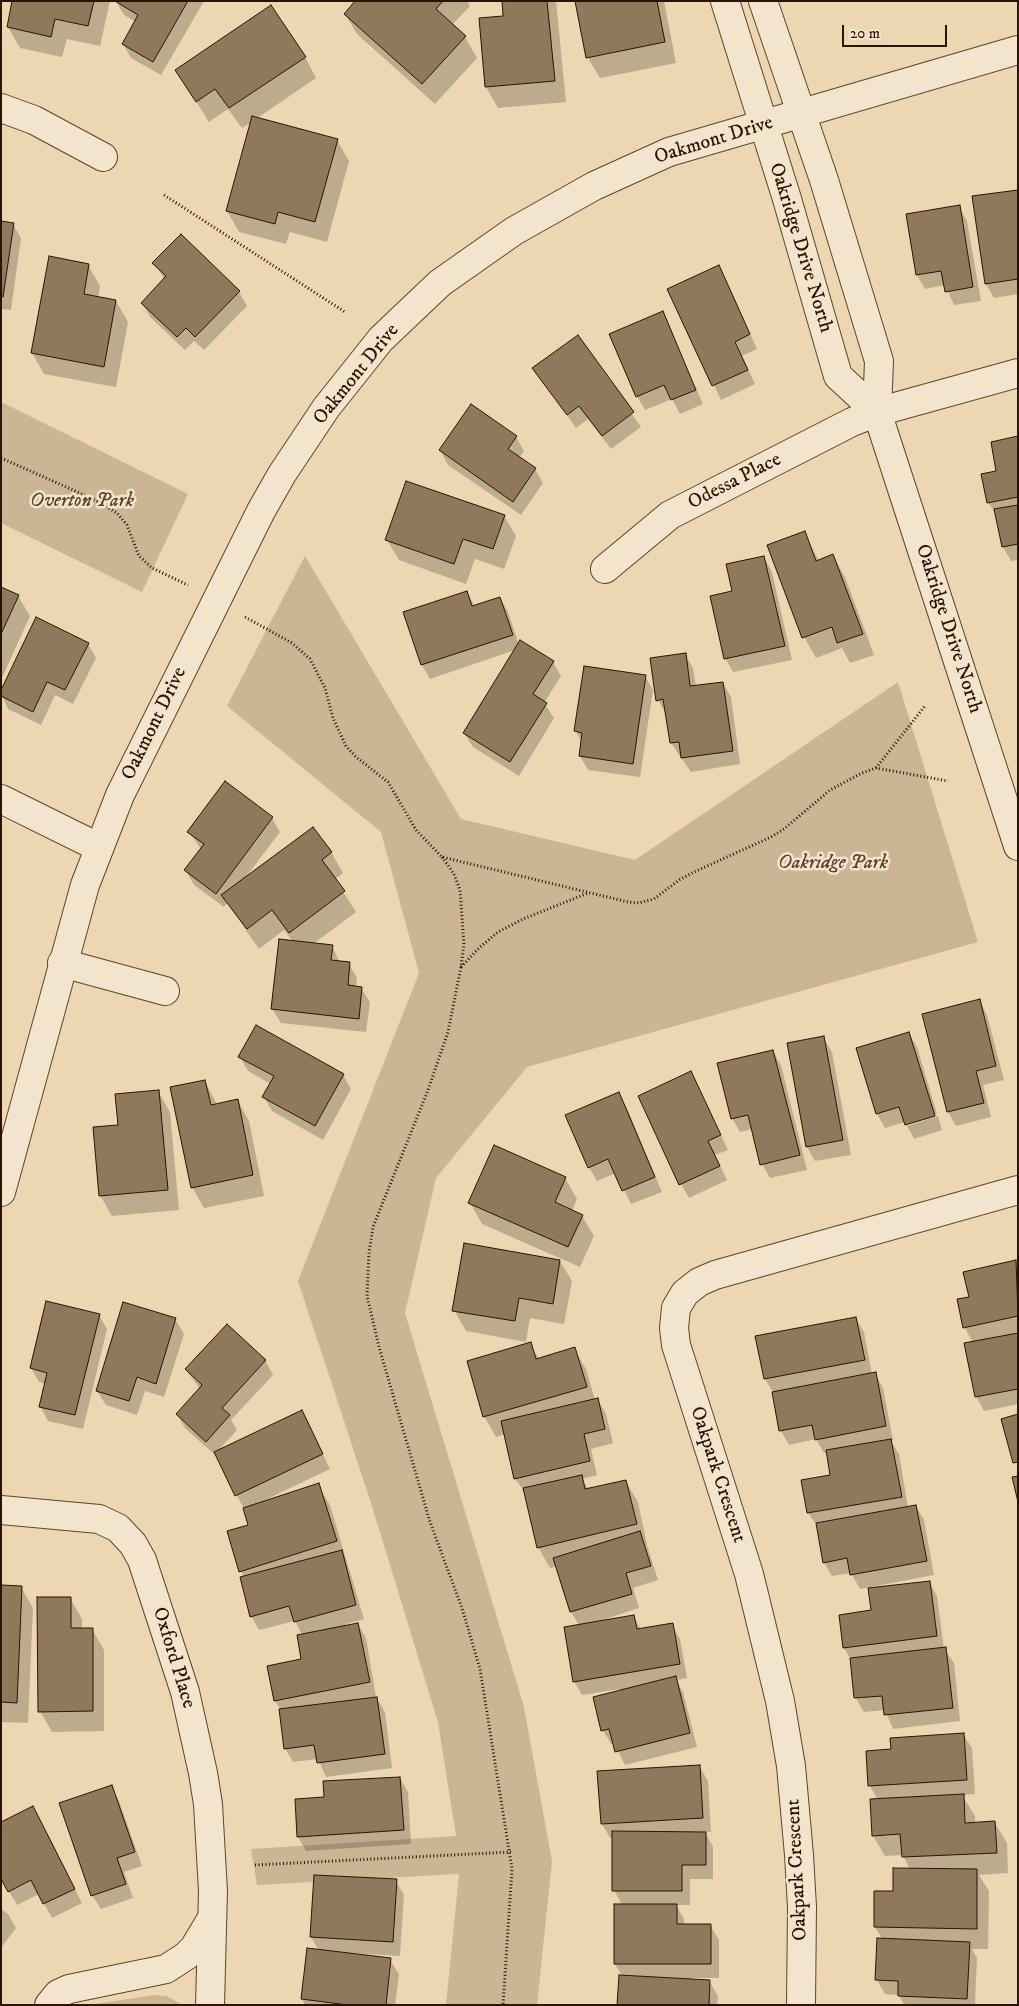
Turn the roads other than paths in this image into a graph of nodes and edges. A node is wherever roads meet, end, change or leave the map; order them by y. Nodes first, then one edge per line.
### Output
1 (725, 1) edge
2 (764, 1) edge
3 (1018, 50) edge
4 (1, 108) edge
5 (801, 115) junction
6 (763, 126) junction
7 (103, 157) dead end
8 (1018, 373) edge
9 (877, 412) junction
10 (605, 569) dead end
11 (1, 799) edge
12 (1018, 846) edge
13 (98, 847) junction
14 (62, 963) junction
15 (165, 991) dead end
16 (1018, 1190) edge
17 (1, 1192) edge
18 (1, 1510) edge
19 (213, 1917) junction
20 (49, 2005) edge
21 (210, 2005) edge
22 (801, 2005) edge

1 - 6 street, Oakridge Drive North
2 - 5 street, Oakridge Drive North
3 - 5 street, Oakmont Drive
4 - 7 street
5 - 6 street, Oakmont Drive
5 - 9 street, Oakridge Drive North
6 - 9 street, Oakridge Drive North
6 - 13 street, Oakmont Drive
8 - 9 street, Odessa Place
9 - 10 street, Odessa Place
9 - 12 street, Oakridge Drive North
11 - 13 street
13 - 14 street, Oakmont Drive
14 - 15 street
14 - 17 street, Oakmont Drive
16 - 22 street, Oakpark Crescent
18 - 19 street, Oxford Place
19 - 20 street
19 - 21 street, Oxford Place

